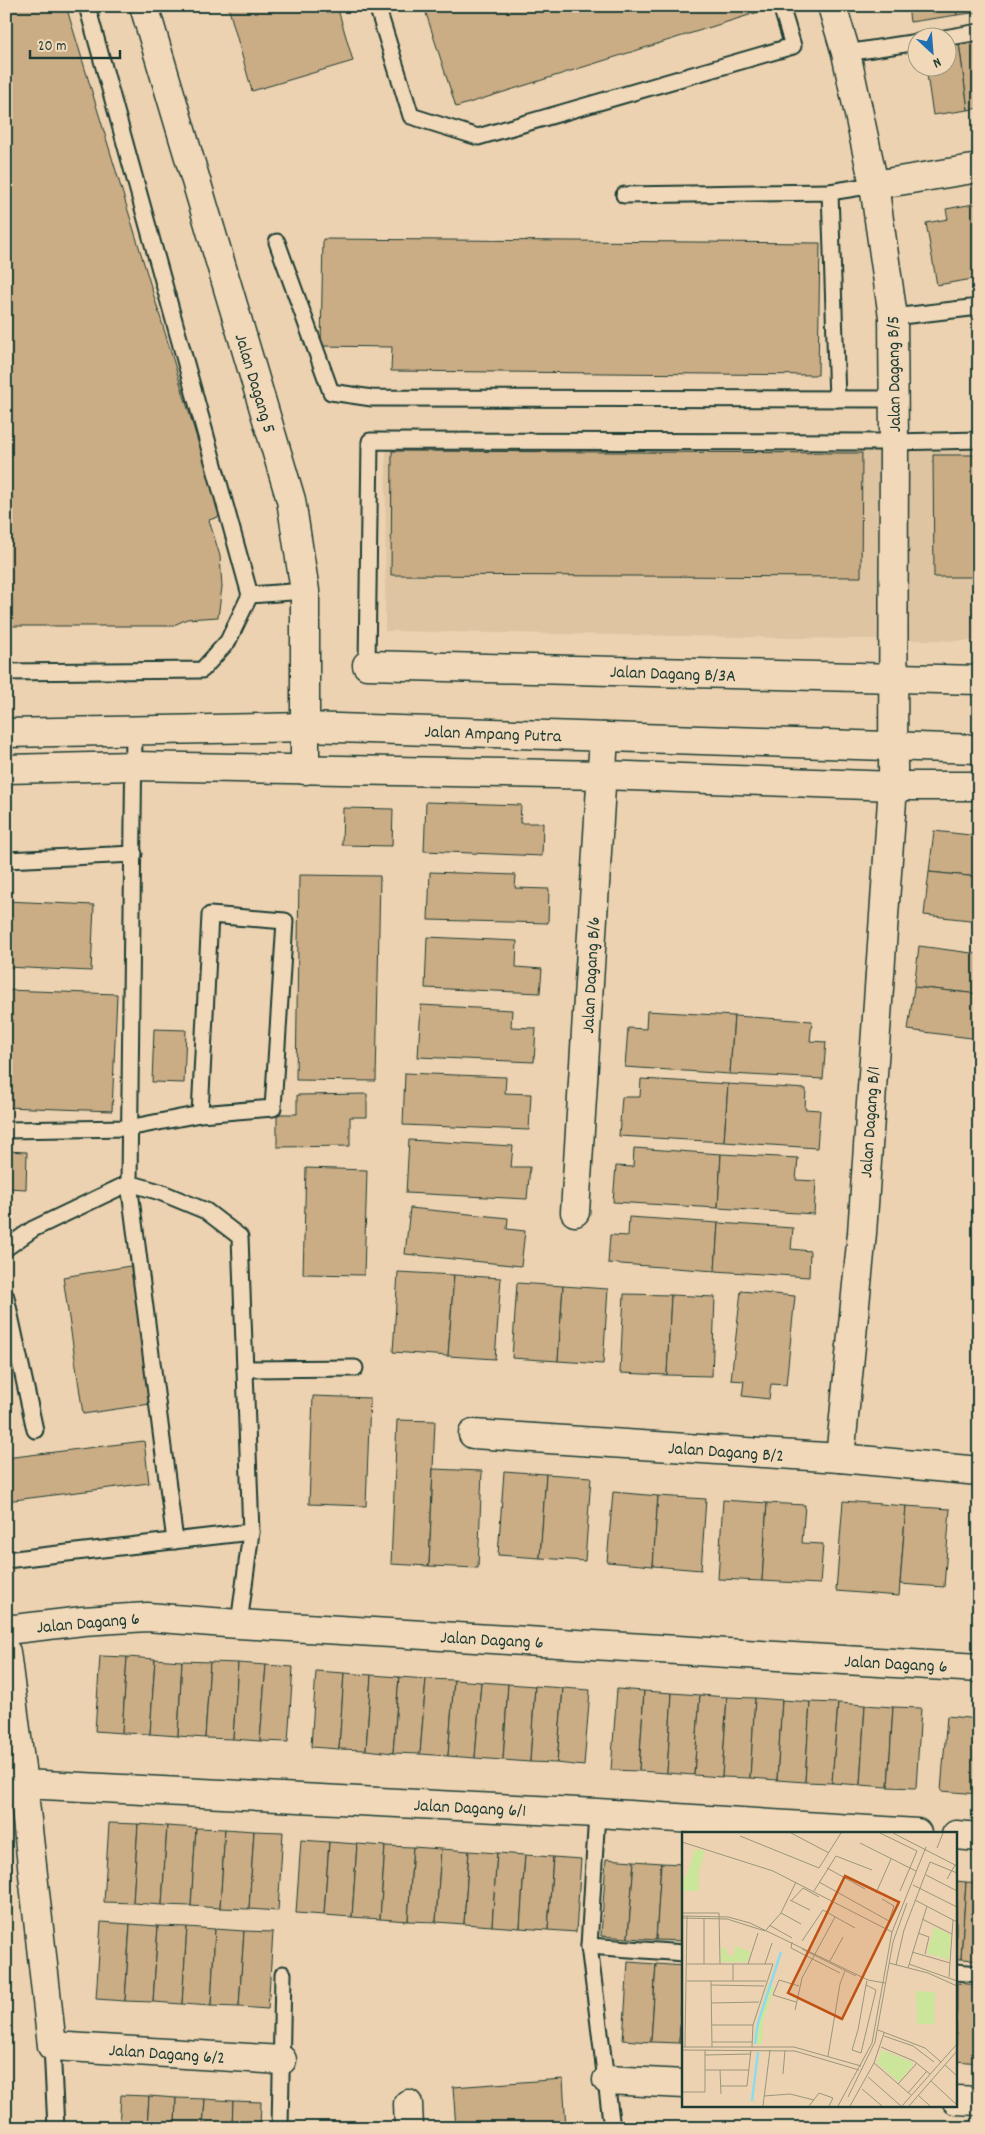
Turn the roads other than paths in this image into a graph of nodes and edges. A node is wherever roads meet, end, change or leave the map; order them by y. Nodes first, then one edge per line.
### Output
1 (87, 6) edge
2 (144, 6) edge
3 (376, 6) edge
4 (781, 6) edge
5 (832, 6) edge
6 (979, 32) edge
7 (958, 36) edge
8 (908, 44) edge
9 (846, 53) junction
10 (979, 168) edge
11 (874, 185) junction
12 (830, 192) junction
13 (624, 195) dead end
14 (277, 242) dead end
15 (979, 306) edge
16 (893, 317) junction
17 (837, 399) junction
18 (894, 399) junction
19 (979, 440) edge
20 (894, 442) junction
21 (305, 591) junction
22 (250, 595) junction
23 (367, 665) joint
24 (6, 672) edge
25 (894, 679) junction
26 (979, 680) edge
27 (306, 727) junction
28 (134, 730) junction
29 (6, 734) edge
30 (604, 737) junction
31 (893, 747) junction
32 (979, 749) edge
33 (134, 766) junction
34 (6, 769) edge
35 (305, 770) junction
36 (602, 775) junction
37 (893, 786) junction
38 (979, 786) edge
39 (134, 854) junction
40 (6, 860) edge
41 (200, 1114) junction
42 (128, 1128) junction
43 (6, 1130) edge
44 (128, 1183) junction
45 (575, 1212) dead end
46 (6, 1248) edge
47 (6, 1296) edge
48 (355, 1368) dead end
49 (245, 1369) junction
50 (35, 1430) dead end
51 (473, 1434) dead end
52 (840, 1458) junction
53 (979, 1471) edge
54 (251, 1532) junction
55 (175, 1541) junction
56 (6, 1560) edge
57 (240, 1624) junction
58 (6, 1630) edge
59 (6, 1652) edge
60 (979, 1668) edge
61 (24, 1784) junction
62 (597, 1813) junction
63 (901, 1832) edge
64 (958, 1835) edge
65 (979, 1837) edge
66 (588, 1946) junction
67 (682, 1952) edge
68 (958, 1972) edge
69 (283, 1974) dead end
70 (979, 1974) edge
71 (52, 2046) junction
72 (282, 2060) junction
73 (607, 2080) junction
74 (682, 2084) edge
75 (958, 2100) edge
76 (979, 2101) edge
77 (56, 2128) edge
78 (280, 2128) edge
79 (612, 2128) edge

1 - 22 lane
2 - 21 street, Jalan Dagang 5
3 - 4 lane
5 - 9 street, Jalan Dagang B/5
6 - 7 lane
8 - 9 lane
9 - 11 street, Jalan Dagang B/5
10 - 11 street
11 - 12 lane
11 - 16 street, Jalan Dagang B/5
12 - 13 lane
12 - 17 lane
14 - 17 lane
15 - 16 lane
16 - 18 street, Jalan Dagang B/5
17 - 18 lane
18 - 20 street, Jalan Dagang B/5
19 - 20 lane
20 - 23 lane
20 - 25 street, Jalan Dagang B/5
21 - 22 lane
21 - 27 street, Jalan Dagang 5
22 - 24 lane
23 - 25 street, Jalan Dagang B/3A
25 - 26 street, Jalan Dagang B/3A
25 - 31 street, Jalan Dagang B/5
27 - 28 street, Jalan Ampang Putra
27 - 30 street, Jalan Ampang Putra
27 - 35 street, Jalan Dagang 5
28 - 29 street, Jalan Ampang Putra
28 - 33 lane
30 - 31 street, Jalan Ampang Putra
30 - 36 street, Jalan Dagang B/6
31 - 32 street, Jalan Ampang Putra
31 - 37 street, Jalan Dagang B/1
33 - 34 street
33 - 35 street
33 - 39 lane
35 - 36 street
36 - 37 street
36 - 45 street, Jalan Dagang B/6
37 - 38 street
37 - 52 street, Jalan Dagang B/1
39 - 40 lane
39 - 42 lane
41 - 41 lane
41 - 42 lane
42 - 43 lane
42 - 44 lane
44 - 46 lane
44 - 49 lane
44 - 55 lane
47 - 50 lane
48 - 49 lane
49 - 54 lane
51 - 52 street, Jalan Dagang B/2
52 - 53 street, Jalan Dagang B/2
54 - 55 lane
54 - 57 lane
55 - 56 lane
57 - 58 street, Jalan Dagang 6
57 - 60 street, Jalan Dagang 6
59 - 61 street
61 - 62 street, Jalan Dagang 6/1
61 - 71 street
62 - 63 street, Jalan Dagang 6/1
62 - 66 lane
64 - 65 street
66 - 67 lane
66 - 73 lane
68 - 70 lane
69 - 72 lane
71 - 72 street, Jalan Dagang 6/2
71 - 77 lane
72 - 78 lane
73 - 74 street
73 - 79 lane
75 - 76 street

